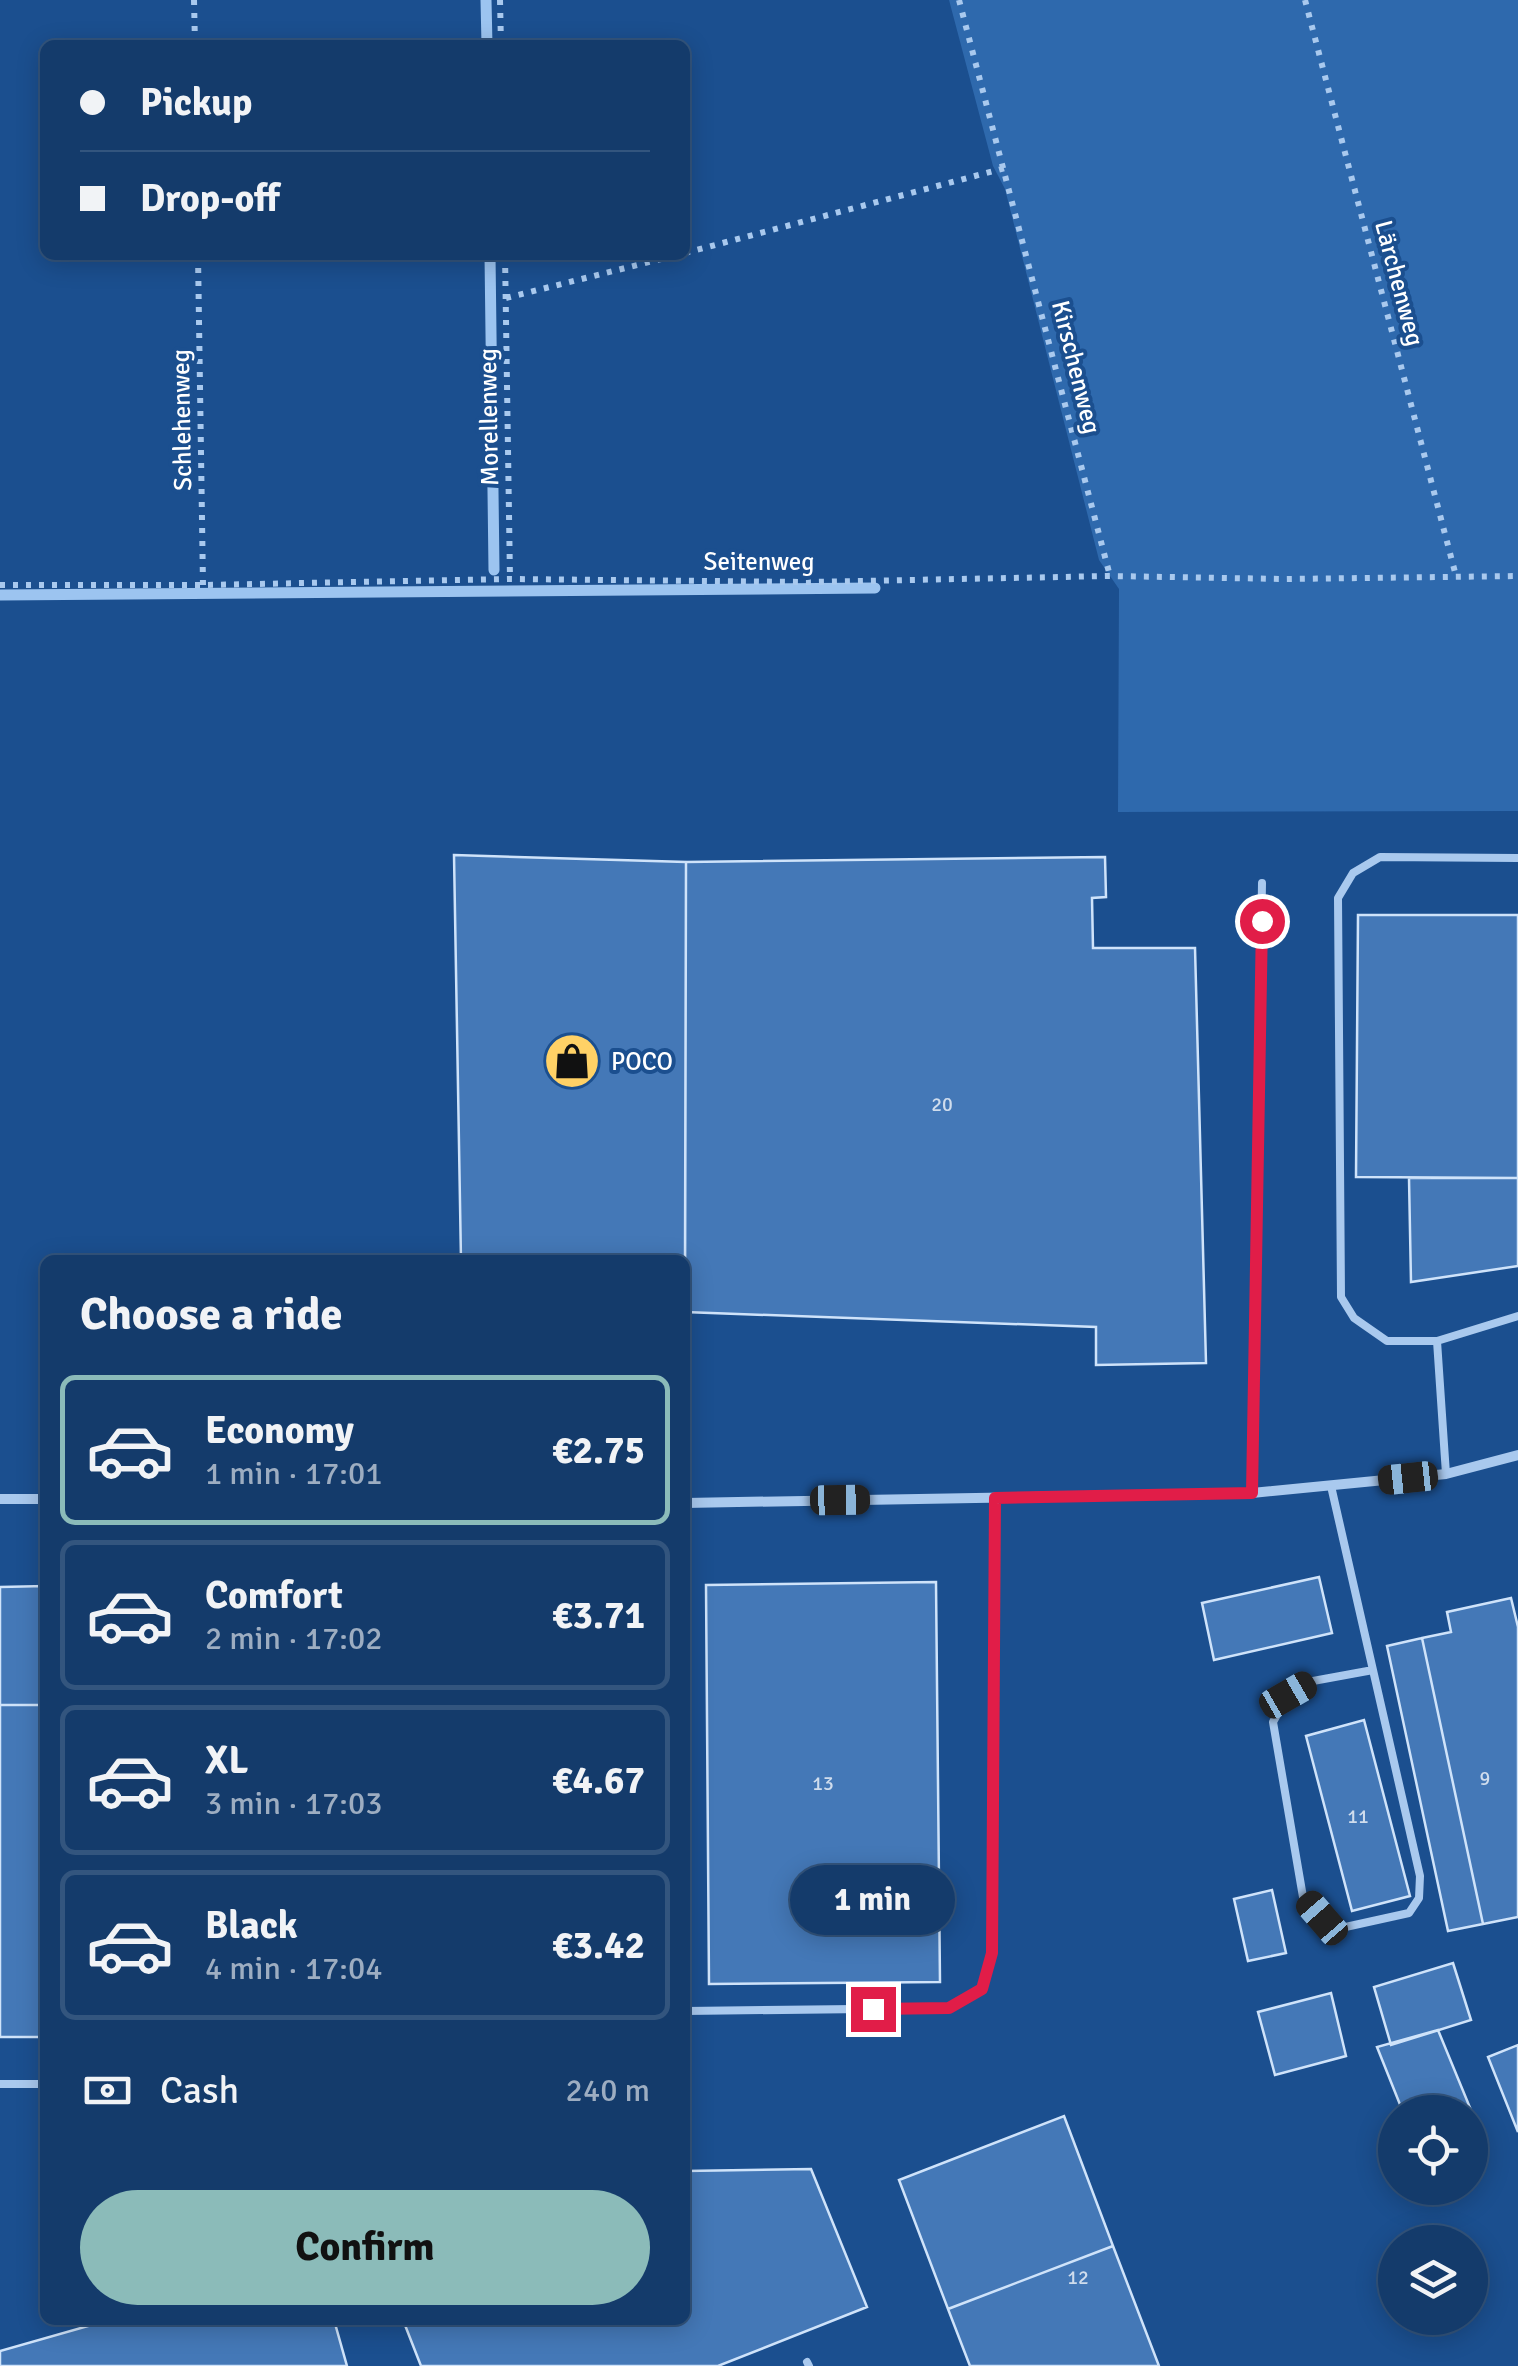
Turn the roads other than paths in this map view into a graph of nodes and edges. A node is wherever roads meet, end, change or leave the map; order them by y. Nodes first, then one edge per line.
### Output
1 (1518, 858) edge
2 (1262, 882) dead end
3 (1518, 1316) edge
4 (1437, 1341) junction
5 (1518, 1455) edge
6 (1446, 1474) junction
7 (1331, 1486) junction
8 (1252, 1493) junction
9 (995, 1498) junction
10 (0, 1500) edge
11 (40, 1500) edge
12 (690, 1503) edge
13 (1373, 1670) junction
14 (690, 2011) edge
15 (0, 2084) edge
16 (40, 2084) edge

1 - 4 lane
2 - 8 lane
3 - 4 lane
4 - 6 lane
5 - 6 street
6 - 7 street
7 - 8 street
7 - 13 lane
8 - 9 street
9 - 12 street
9 - 14 lane
10 - 11 street
13 - 13 lane
15 - 16 lane

